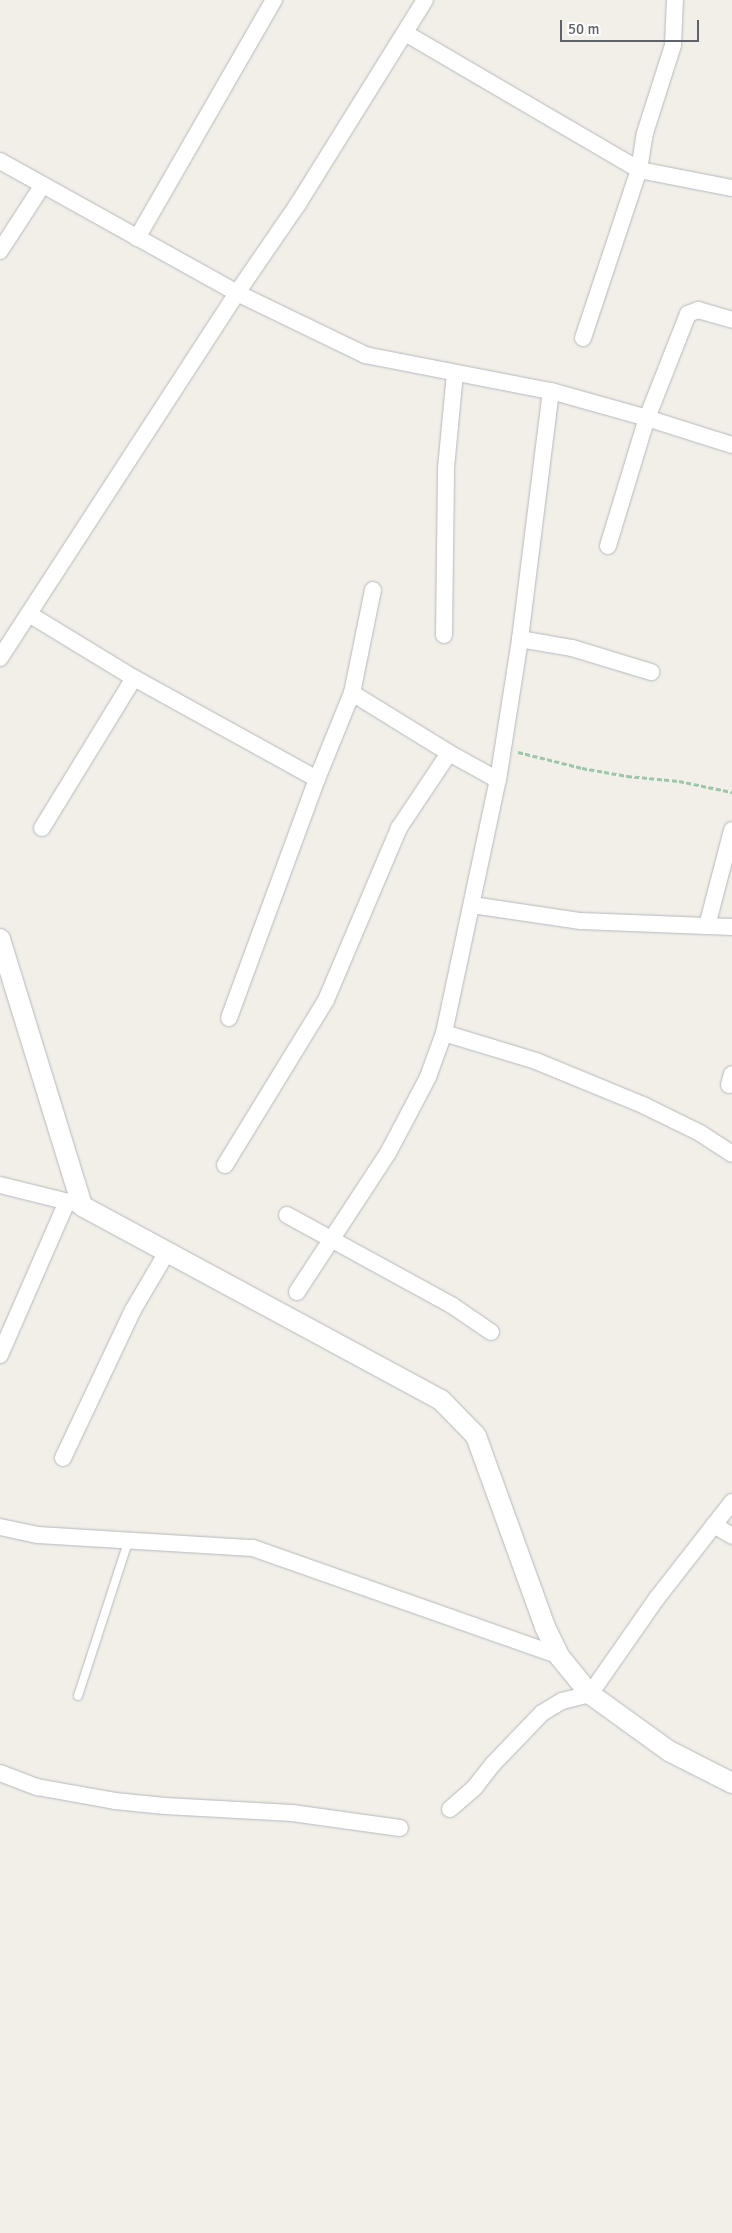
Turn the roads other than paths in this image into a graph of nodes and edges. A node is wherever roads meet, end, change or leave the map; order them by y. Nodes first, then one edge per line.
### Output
1 (274, 0) edge
2 (426, 0) edge
3 (675, 0) edge
4 (405, 32) junction
5 (0, 161) edge
6 (639, 170) junction
7 (42, 186) junction
8 (732, 188) edge
9 (137, 238) junction
10 (0, 251) edge
11 (237, 293) junction
12 (732, 320) edge
13 (583, 338) dead end
14 (455, 373) junction
15 (551, 391) junction
16 (647, 418) junction
17 (732, 445) edge
18 (608, 546) dead end
19 (373, 590) dead end
20 (29, 614) junction
21 (444, 635) dead end
22 (520, 639) junction
23 (0, 658) edge
24 (651, 672) dead end
25 (134, 678) junction
26 (352, 693) junction
27 (449, 753) junction
28 (317, 779) junction
29 (498, 780) junction
30 (42, 828) dead end
31 (732, 830) edge
32 (472, 905) junction
33 (708, 926) junction
34 (732, 927) edge
35 (0, 939) edge
36 (229, 1018) dead end
37 (444, 1033) junction
38 (732, 1154) edge
39 (224, 1165) dead end
40 (0, 1185) edge
41 (74, 1204) junction
42 (287, 1215) dead end
43 (330, 1240) junction
44 (167, 1252) junction
45 (297, 1292) dead end
46 (491, 1332) dead end
47 (0, 1355) edge
48 (63, 1458) dead end
49 (732, 1502) edge
50 (714, 1525) junction
51 (0, 1527) edge
52 (732, 1536) edge
53 (129, 1539) junction
54 (559, 1656) junction
55 (590, 1694) junction
56 (78, 1696) dead end
57 (0, 1773) edge
58 (732, 1783) edge
59 (450, 1809) dead end
60 (400, 1828) dead end

1 - 9 street
2 - 4 street
3 - 6 street
4 - 6 street
4 - 11 street
5 - 7 street
6 - 8 street
6 - 13 street
7 - 9 street
7 - 10 street
9 - 11 street
11 - 14 street
11 - 20 street
12 - 16 street
14 - 15 street
14 - 21 street
15 - 16 street
15 - 22 street
16 - 17 street
16 - 18 street
19 - 26 street
20 - 23 street
20 - 25 street
22 - 24 street
22 - 29 street
25 - 28 street
25 - 30 street
26 - 27 street
26 - 28 street
27 - 29 street
27 - 39 street
28 - 36 street
29 - 32 street
31 - 33 street
32 - 33 street
32 - 37 street
33 - 34 street
35 - 41 street
37 - 38 street
37 - 43 street
40 - 41 street
41 - 44 street
41 - 47 street
42 - 43 street
43 - 45 street
43 - 46 street
44 - 48 street
44 - 54 street
49 - 50 street
50 - 52 street
50 - 55 street
51 - 53 street
53 - 54 street
53 - 56 lane
54 - 55 street
55 - 58 street
55 - 59 street
57 - 60 street

